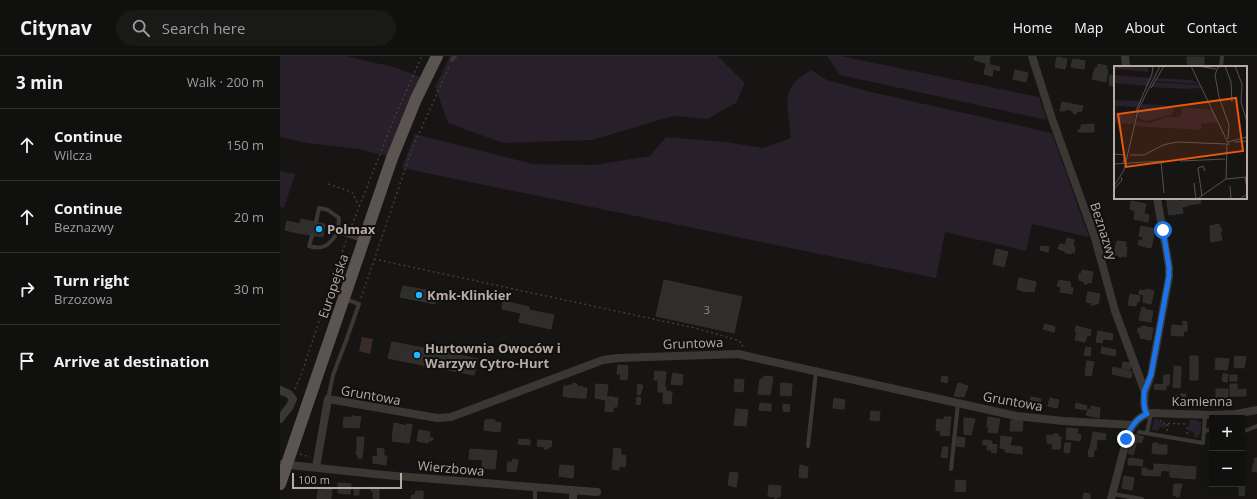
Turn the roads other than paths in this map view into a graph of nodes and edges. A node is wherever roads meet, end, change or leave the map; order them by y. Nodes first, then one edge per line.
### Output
1 (437, 56) edge
2 (1032, 56) edge
3 (1127, 56) edge
4 (1222, 56) edge
5 (1126, 66) edge
6 (1221, 66) edge
7 (1157, 199) edge
8 (316, 222) dead end
9 (338, 232) junction
10 (312, 236) dead end
11 (363, 240) junction
12 (343, 299) junction
13 (816, 371) junction
14 (280, 390) edge
15 (1144, 392) junction
16 (328, 400) junction
17 (958, 403) junction
18 (1257, 410) edge
19 (1205, 415) junction
20 (1149, 416) junction
21 (280, 419) edge
22 (1133, 425) junction
23 (1257, 426) edge
24 (1204, 430) junction
25 (1209, 431) edge
26 (1245, 431) edge
27 (1139, 432) dead end
28 (1147, 433) junction
29 (808, 446) dead end
30 (316, 463) junction
31 (283, 465) edge
32 (951, 469) dead end
33 (280, 484) edge
34 (535, 487) junction
35 (597, 492) dead end
36 (573, 495) edge
37 (1112, 497) edge
38 (535, 499) edge
39 (1142, 499) edge

1 - 11 main road, Europejska
2 - 15 street, Beznazwy
3 - 5 street
4 - 6 lane
7 - 15 street
8 - 9 lane
9 - 10 lane
9 - 11 lane
11 - 12 main road, Europejska
12 - 16 lane
12 - 31 main road, Europejska
13 - 16 street, Gruntowa
13 - 17 street, Gruntowa
13 - 29 lane
14 - 21 street
15 - 20 street, Beznazwy
16 - 30 street, Gruntowa
17 - 22 street, Gruntowa
17 - 32 lane
18 - 19 street, Kamienna
19 - 20 street, Kamienna
19 - 24 lane
20 - 22 street
20 - 28 lane
22 - 37 street
23 - 26 lane
24 - 25 lane
24 - 28 lane
27 - 28 lane
30 - 31 street, Wierzbowa
30 - 34 street, Wierzbowa
31 - 33 main road, Europejska
34 - 36 street, Wierzbowa
34 - 38 lane
35 - 36 street, Wierzbowa
37 - 39 lane

